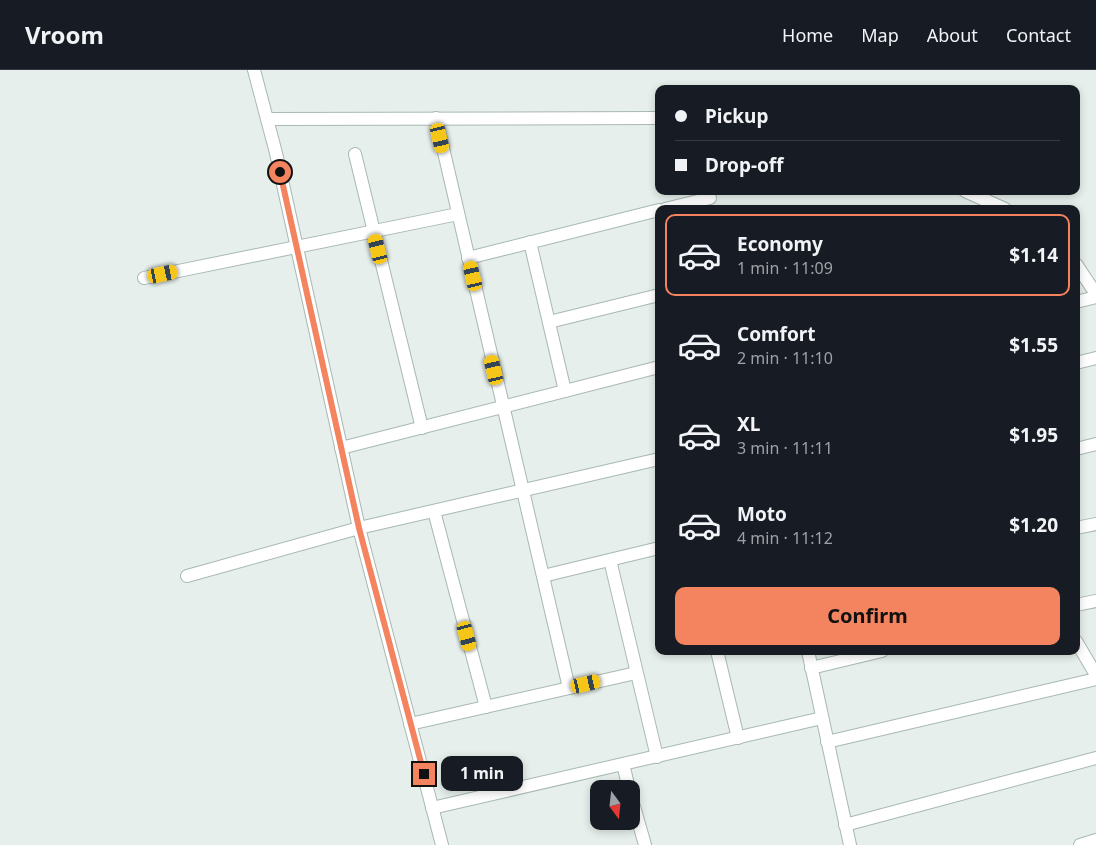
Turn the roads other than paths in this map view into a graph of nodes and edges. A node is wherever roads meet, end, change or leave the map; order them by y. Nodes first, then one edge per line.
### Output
1 (254, 70) edge
2 (436, 118) junction
3 (655, 118) edge
4 (267, 119) junction
5 (355, 154) dead end
6 (974, 195) edge
7 (710, 199) edge
8 (683, 205) edge
9 (996, 205) edge
10 (655, 211) edge
11 (458, 214) junction
12 (374, 231) junction
13 (530, 242) junction
14 (297, 247) junction
15 (468, 258) junction
16 (1080, 270) edge
17 (144, 278) dead end
18 (655, 296) edge
19 (1096, 296) edge
20 (1080, 301) edge
21 (549, 322) junction
22 (1096, 358) edge
23 (1080, 362) edge
24 (655, 368) edge
25 (565, 391) junction
26 (503, 407) junction
27 (422, 428) junction
28 (1096, 444) edge
29 (341, 448) junction
30 (1080, 448) edge
31 (655, 460) edge
32 (523, 491) junction
33 (434, 511) junction
34 (1096, 524) edge
35 (1080, 527) edge
36 (359, 528) junction
37 (655, 549) edge
38 (610, 560) junction
39 (187, 576) dead end
40 (542, 576) junction
41 (1096, 601) edge
42 (1080, 604) edge
43 (1080, 648) edge
44 (718, 655) edge
45 (809, 655) edge
46 (866, 655) edge
47 (812, 668) junction
48 (636, 672) junction
49 (1096, 675) edge
50 (1096, 679) edge
51 (569, 688) junction
52 (486, 707) junction
53 (822, 718) junction
54 (410, 724) junction
55 (738, 738) junction
56 (827, 742) junction
57 (657, 757) junction
58 (1096, 758) edge
59 (623, 764) junction
60 (627, 780) edge
61 (432, 808) junction
62 (845, 825) junction
63 (640, 828) edge
64 (1096, 840) edge
65 (442, 845) edge
66 (645, 845) edge
67 (850, 845) edge
68 (1080, 845) edge

1 - 4 street
2 - 3 street
2 - 4 street
2 - 11 street
4 - 14 street
5 - 12 street
6 - 9 street
7 - 8 street
10 - 13 street
11 - 12 street
11 - 15 street
12 - 14 street
12 - 27 street
13 - 15 street
13 - 21 street
14 - 17 street
14 - 29 street
15 - 26 street
16 - 19 street
18 - 21 street
19 - 20 street
21 - 25 street
22 - 23 street
24 - 25 street
25 - 26 street
26 - 27 street
26 - 32 street
27 - 29 street
28 - 30 street
29 - 36 street
31 - 32 street
32 - 33 street
32 - 40 street
33 - 36 street
33 - 52 street
34 - 35 street
36 - 39 street
36 - 54 street
37 - 38 street
38 - 40 street
38 - 48 street
40 - 51 street
41 - 42 street
43 - 49 street
44 - 55 street
45 - 47 street
46 - 47 street
47 - 53 street
48 - 51 street
48 - 57 street
50 - 56 street
51 - 52 street
52 - 54 street
53 - 55 street
53 - 56 street
54 - 61 street
55 - 57 street
56 - 62 street
57 - 59 street
58 - 62 street
59 - 60 street
59 - 61 street
61 - 65 street
62 - 67 street
63 - 66 street
64 - 68 street

